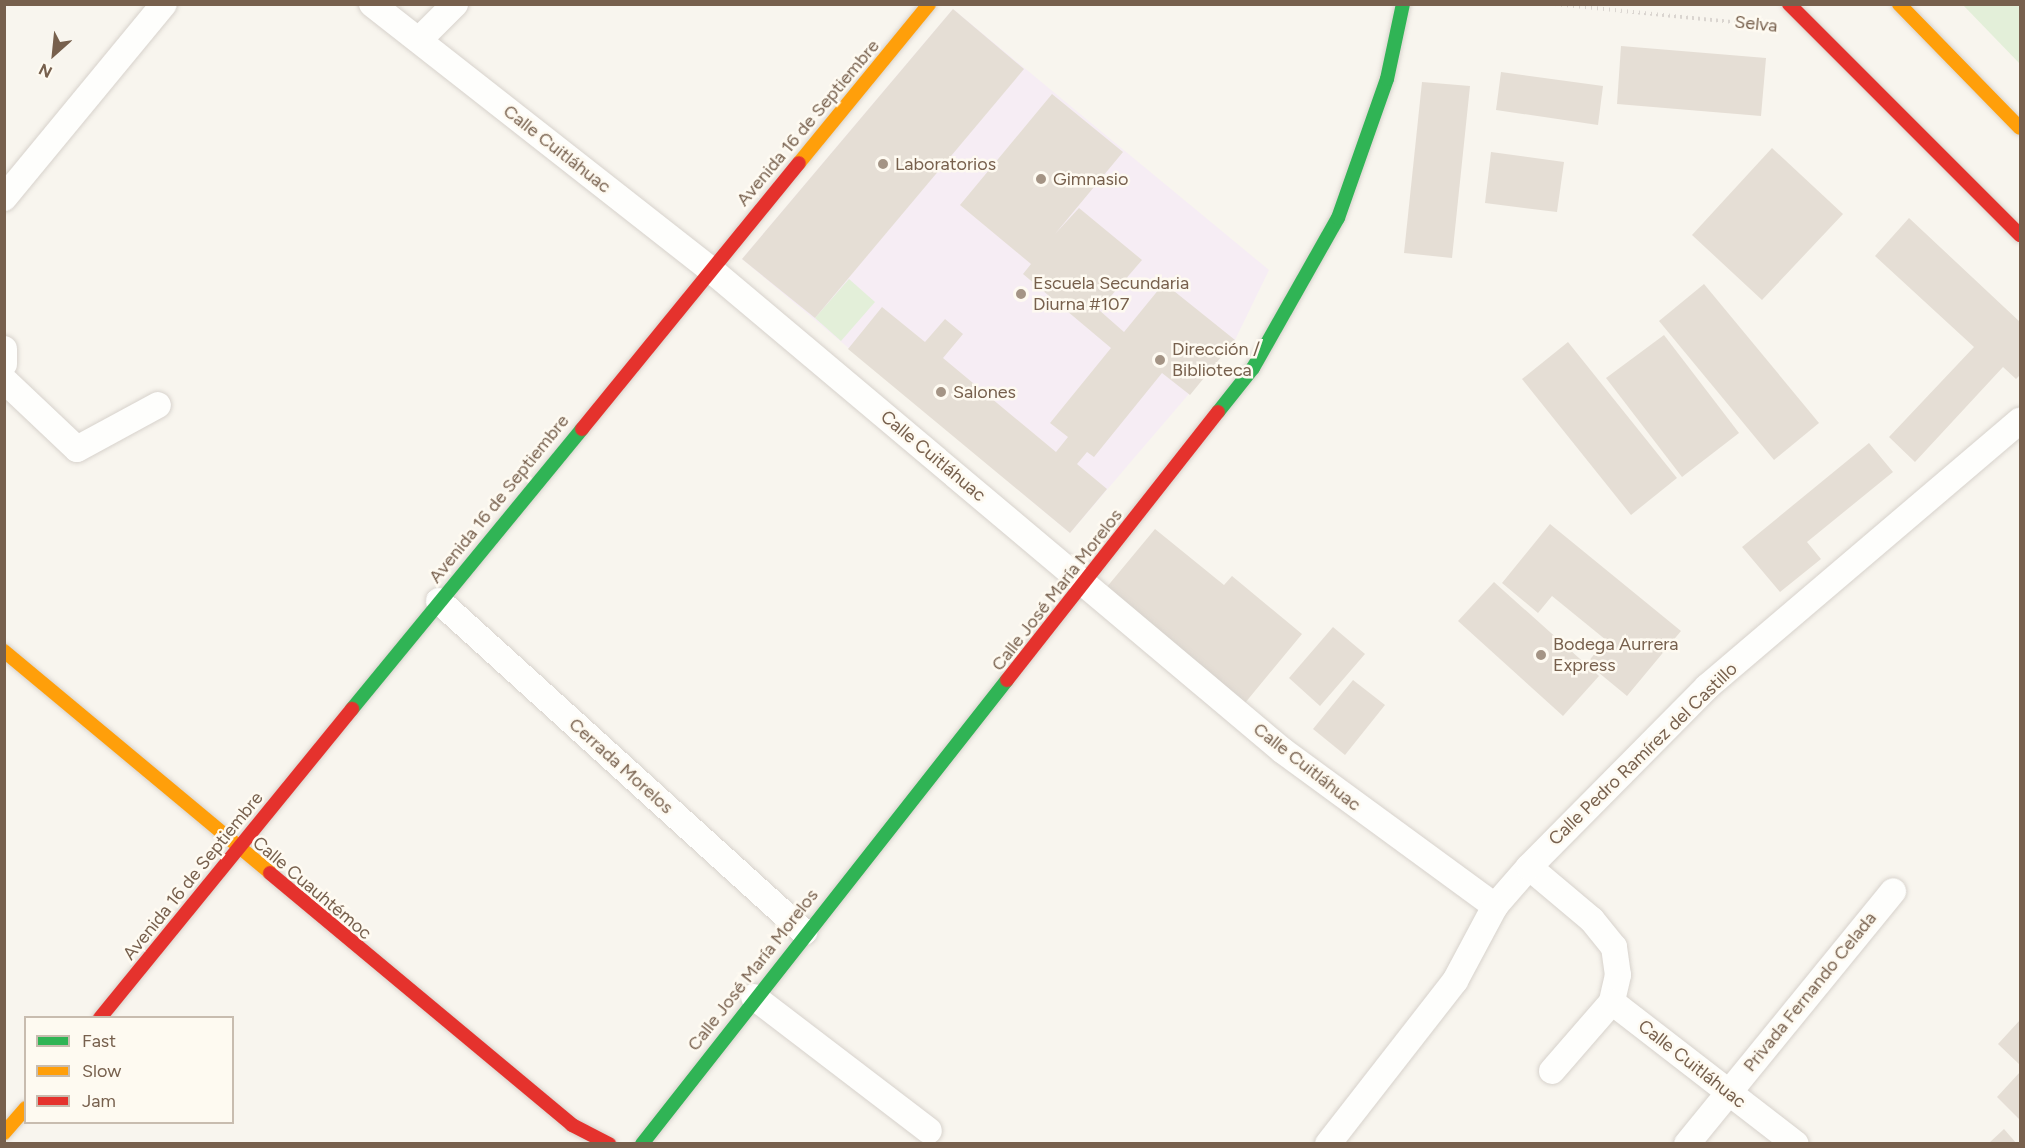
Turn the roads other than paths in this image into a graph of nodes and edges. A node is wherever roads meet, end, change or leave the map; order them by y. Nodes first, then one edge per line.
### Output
1 (164, 4) edge
2 (372, 4) edge
3 (455, 4) edge
4 (929, 4) edge
5 (1789, 4) edge
6 (1899, 4) edge
7 (1400, 5) edge
8 (419, 40) junction
9 (2020, 128) edge
10 (4, 198) edge
11 (2020, 236) edge
12 (710, 269) junction
13 (4, 349) edge
14 (4, 364) edge
15 (4, 380) edge
16 (158, 405) dead end
17 (2020, 421) edge
18 (1087, 584) junction
19 (439, 601) junction
20 (4, 651) edge
21 (238, 850) junction
22 (1528, 867) junction
23 (1893, 891) dead end
24 (1495, 906) junction
25 (804, 932) junction
26 (754, 997) junction
27 (1612, 1002) junction
28 (101, 1016) edge
29 (1552, 1071) dead end
30 (1728, 1092) junction
31 (24, 1111) edge
32 (572, 1125) junction
33 (930, 1131) dead end
34 (10, 1132) edge
35 (584, 1143) edge
36 (609, 1143) edge
37 (642, 1143) edge
38 (1328, 1143) edge
39 (1686, 1143) edge
40 (1796, 1143) edge

1 - 10 street
2 - 8 street, Calle Cuitláhuac
3 - 8 street
4 - 12 street, Avenida 16 de Septiembre
5 - 11 street
6 - 9 street
7 - 18 street, Calle José María Morelos
8 - 12 street, Calle Cuitláhuac
12 - 18 street, Calle Cuitláhuac
12 - 19 street, Avenida 16 de Septiembre
13 - 14 street
15 - 16 street
17 - 22 street, Calle Pedro Ramírez del Castillo
18 - 24 street, Calle Cuitláhuac
18 - 25 street, Calle José María Morelos
19 - 21 street, Avenida 16 de Septiembre
19 - 25 street, Cerrada Morelos
20 - 21 street, Calle Cuauhtémoc
21 - 28 street, Avenida 16 de Septiembre
21 - 32 street, Calle Cuauhtémoc
22 - 24 street, Calle Pedro Ramírez del Castillo
22 - 27 street
23 - 30 street, Privada Fernando Celada
24 - 38 street, Calle Pedro Ramírez del Castillo
25 - 26 street, Calle José María Morelos
26 - 33 street
26 - 37 street, Calle José María Morelos
27 - 29 street
27 - 30 street, Calle Cuitláhuac
30 - 39 street, Privada Fernando Celada
30 - 40 street, Calle Cuitláhuac
31 - 34 street
32 - 35 street, Calle Cuauhtémoc
32 - 36 street, Calle Cuauhtémoc

